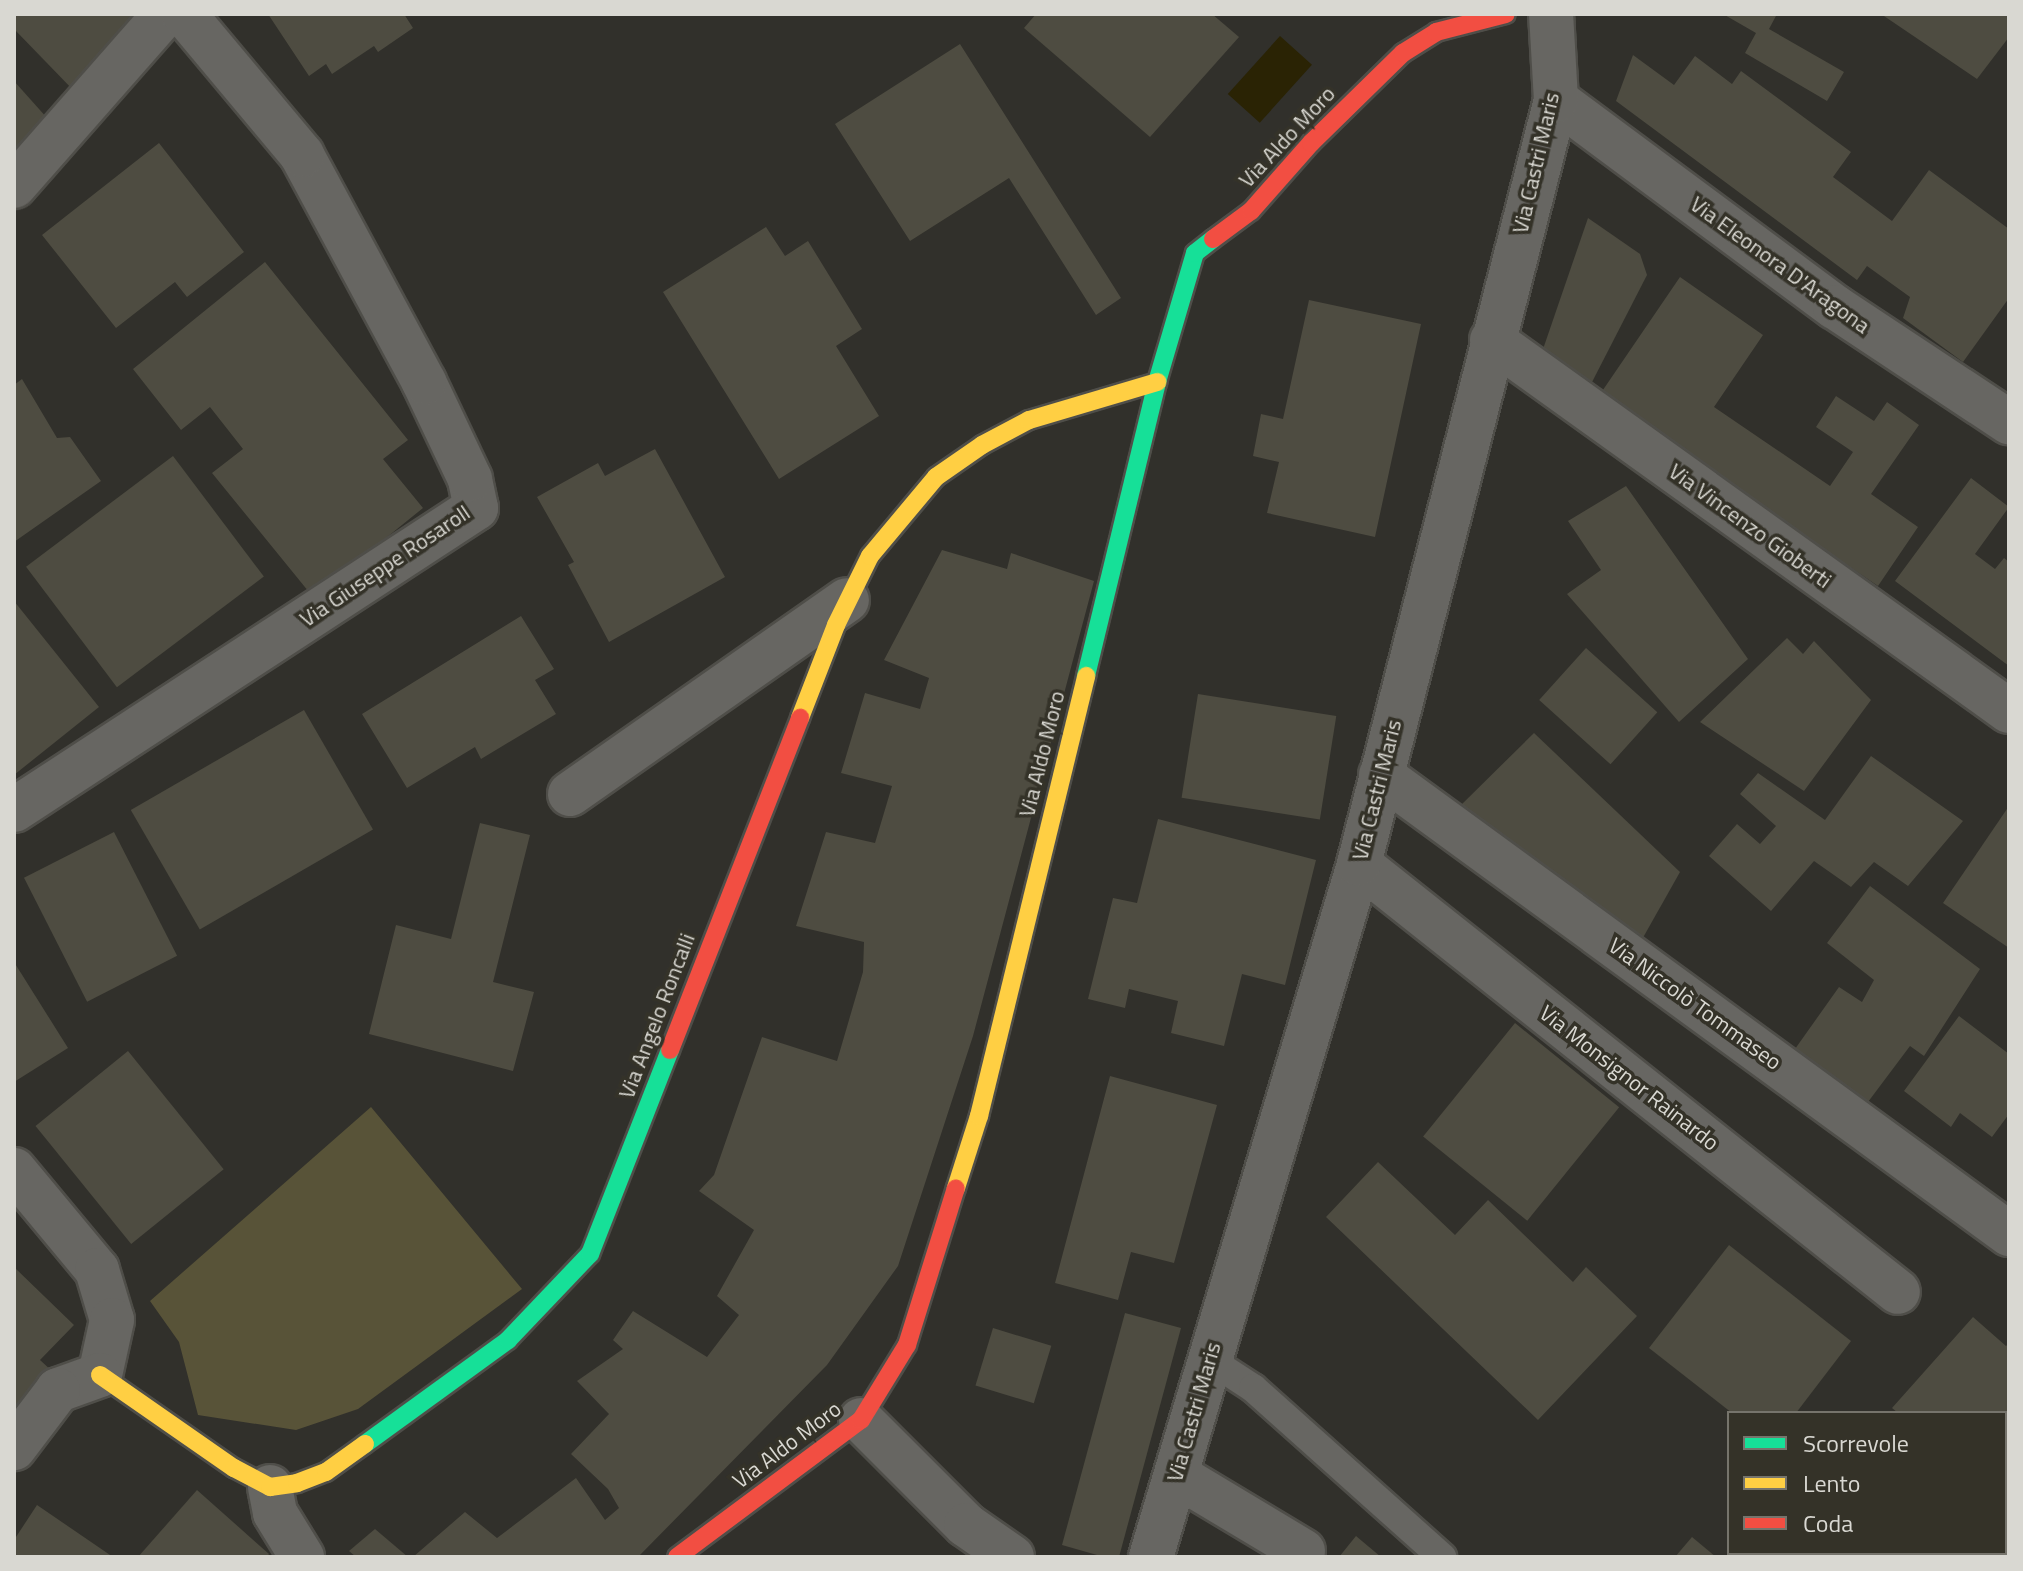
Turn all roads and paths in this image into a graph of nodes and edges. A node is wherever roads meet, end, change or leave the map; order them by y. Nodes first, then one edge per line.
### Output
1 (165, 14) edge
2 (184, 14) edge
3 (1506, 14) edge
4 (1551, 14) edge
5 (1556, 100) junction
6 (14, 186) edge
7 (1492, 340) junction
8 (1157, 382) junction
9 (2009, 422) edge
10 (847, 600) junction
11 (2009, 711) edge
12 (1381, 775) junction
13 (570, 794) dead end
14 (14, 810) edge
15 (1359, 864) junction
16 (14, 1170) edge
17 (2009, 1234) edge
18 (1898, 1292) dead end
19 (1210, 1360) junction
20 (100, 1375) junction
21 (861, 1420) junction
22 (14, 1448) edge
23 (1176, 1475) junction
24 (270, 1487) junction
25 (1303, 1551) dead end
26 (302, 1557) edge
27 (677, 1557) edge
28 (1012, 1557) edge
29 (1151, 1557) edge
30 (1442, 1557) edge

1 - 6 street
2 - 14 street, Via Giuseppe Rosaroll
3 - 8 street, Via Aldo Moro
4 - 5 street, Via Castri Maris
5 - 7 street, Via Castri Maris
5 - 9 street, Via Eleonora D'Aragona
7 - 11 street, Via Vincenzo Gioberti
7 - 12 street, Via Castri Maris
8 - 10 street, Via Angelo Roncalli
8 - 21 street, Via Aldo Moro
10 - 13 street
10 - 24 street, Via Angelo Roncalli
12 - 15 street, Via Castri Maris
12 - 17 street, Via Niccolò Tommaseo
15 - 18 street, Via Monsignor Rainardo
15 - 19 street, Via Castri Maris
16 - 20 street
19 - 23 street, Via Castri Maris
19 - 30 lane
20 - 22 street
20 - 24 street
21 - 27 street, Via Aldo Moro
21 - 28 street
23 - 25 street
23 - 29 street, Via Castri Maris
24 - 26 street

